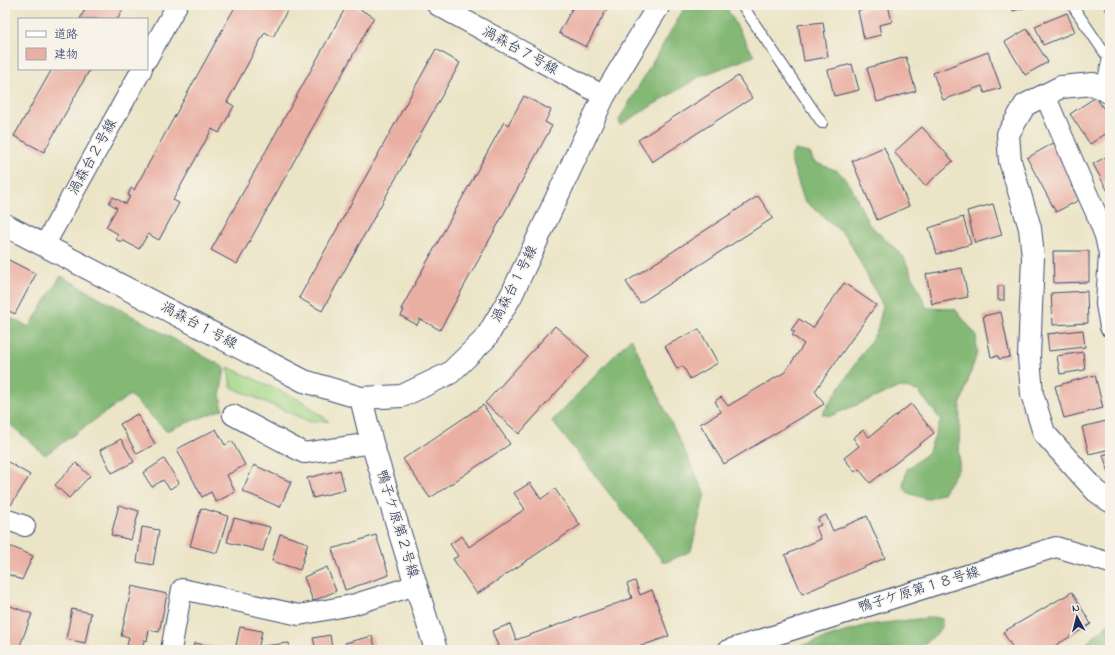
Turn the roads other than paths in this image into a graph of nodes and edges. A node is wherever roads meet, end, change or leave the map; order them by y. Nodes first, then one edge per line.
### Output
1 (177, 5) edge
2 (437, 5) edge
3 (659, 5) edge
4 (742, 5) edge
5 (1072, 5) edge
6 (148, 57) edge
7 (141, 70) edge
8 (1106, 90) edge
9 (1046, 95) junction
10 (604, 96) junction
11 (822, 122) dead end
12 (5, 225) edge
13 (44, 246) junction
14 (1110, 327) edge
15 (361, 398) junction
16 (233, 415) dead end
17 (372, 444) junction
18 (1110, 501) edge
19 (5, 519) edge
20 (26, 526) dead end
21 (1110, 563) edge
22 (416, 585) junction
23 (171, 650) edge
24 (436, 650) edge
25 (728, 650) edge

1 - 6 street
2 - 10 street, 渦森台７号線
3 - 10 street, 渦森台１号線
4 - 11 lane
5 - 8 lane
7 - 13 street, 渦森台２号線
8 - 9 street
9 - 14 street
9 - 18 street
10 - 15 street, 渦森台１号線
12 - 13 street, 渦森台１号線
13 - 15 street, 渦森台１号線
15 - 17 street, 鴨子ケ原第２号線
16 - 17 street
17 - 22 street, 鴨子ケ原第２号線
19 - 20 street
21 - 25 street, 鴨子ケ原第１８号線
22 - 23 street
22 - 24 street, 鴨子ケ原第２号線

